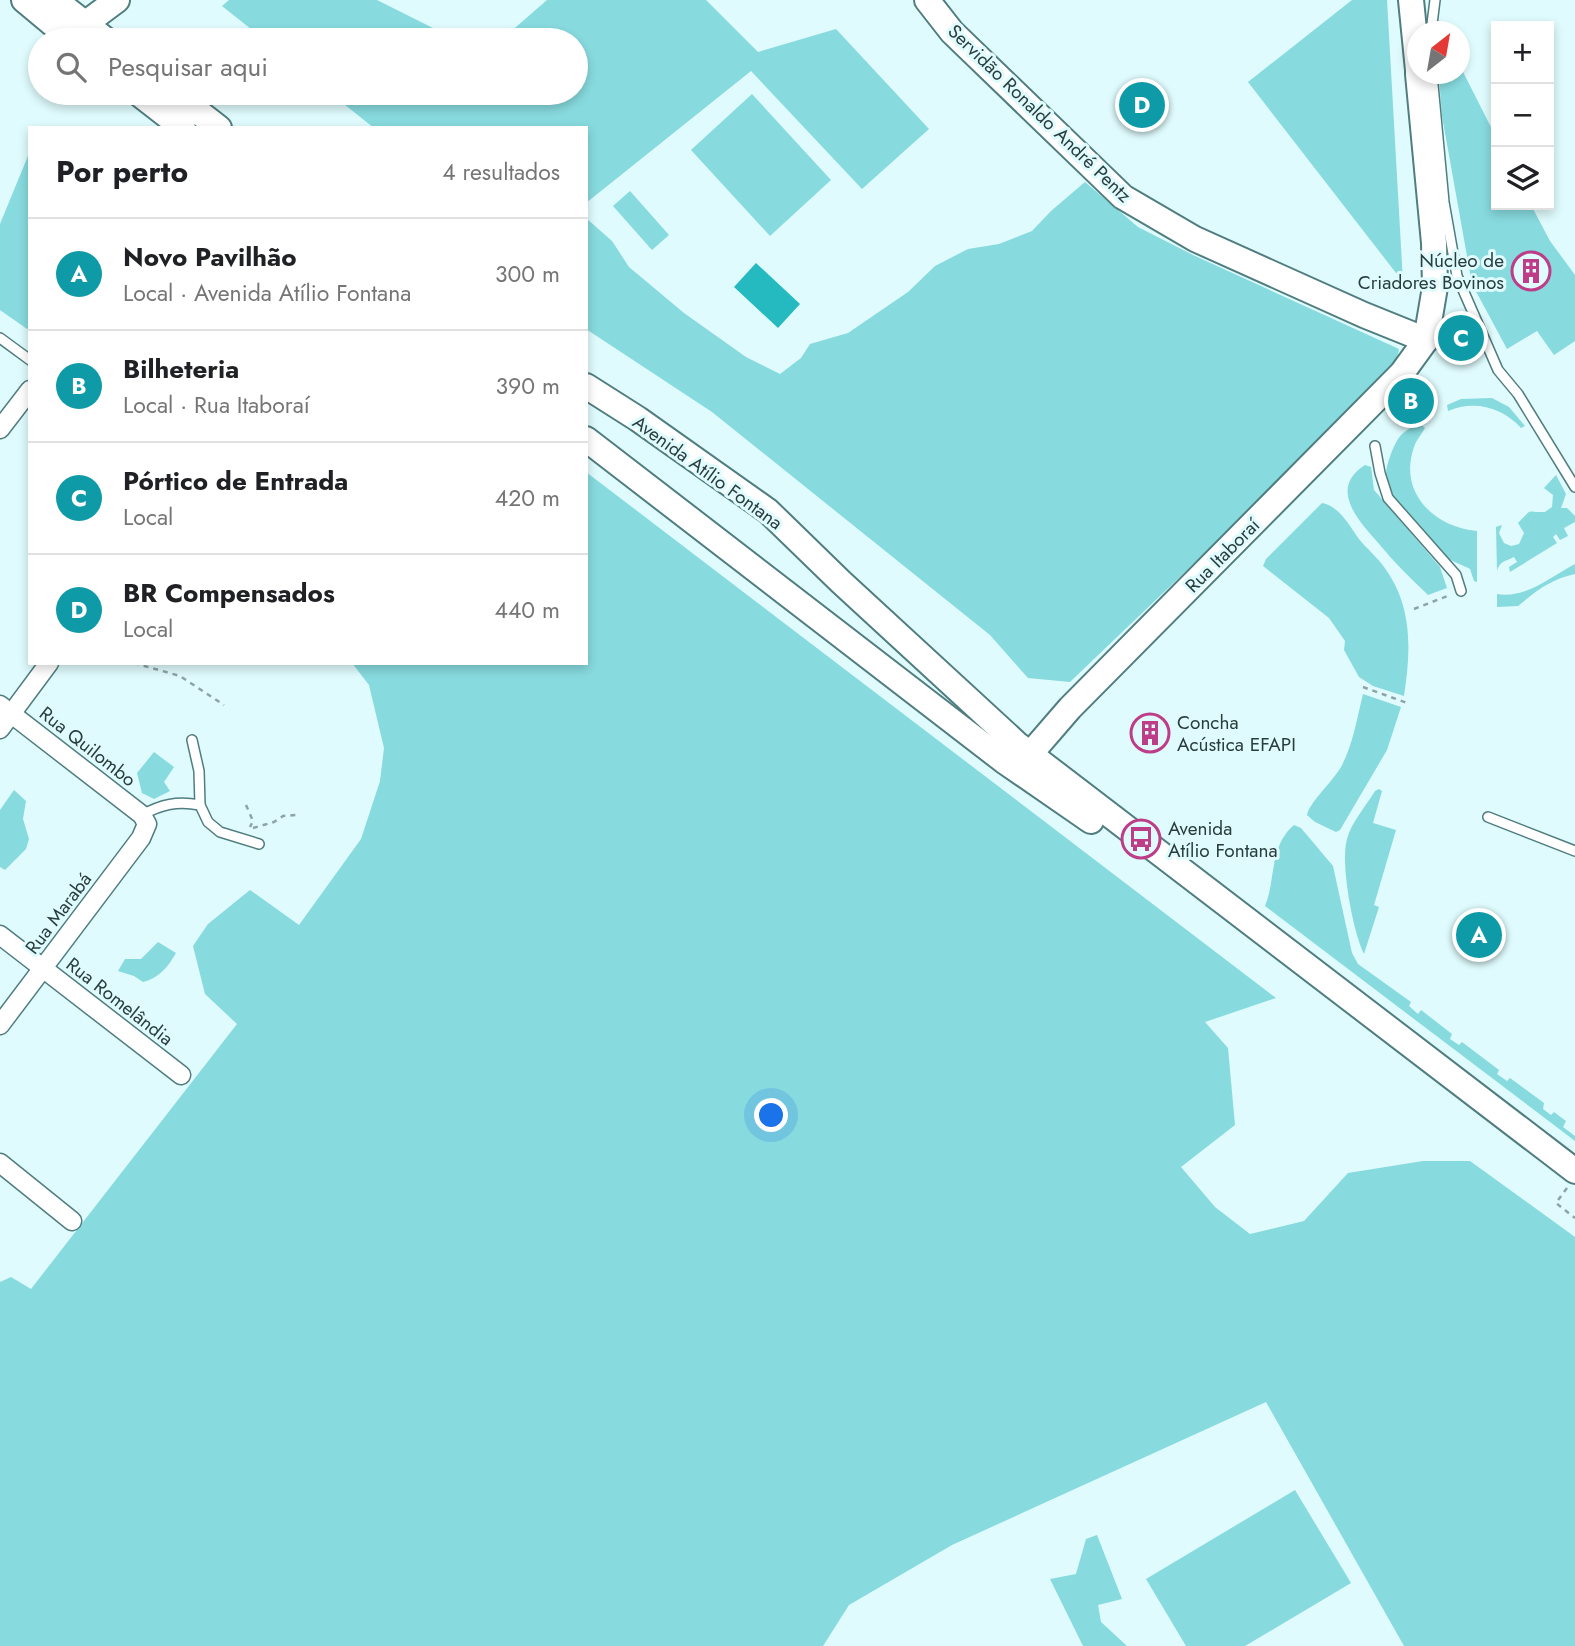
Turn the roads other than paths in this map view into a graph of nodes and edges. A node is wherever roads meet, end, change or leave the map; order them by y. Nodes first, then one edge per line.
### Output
1 (24, 0) edge
2 (927, 0) edge
3 (1411, 0) edge
4 (1435, 0) edge
5 (111, 1) edge
6 (69, 21) edge
7 (1413, 21) edge
8 (1432, 21) edge
9 (1419, 84) edge
10 (1433, 84) edge
11 (153, 105) edge
12 (189, 105) edge
13 (180, 126) edge
14 (216, 126) edge
15 (0, 338) edge
16 (1426, 340) junction
17 (28, 358) edge
18 (588, 387) edge
19 (28, 393) edge
20 (0, 429) edge
21 (588, 440) edge
22 (1375, 446) dead end
23 (1575, 487) edge
24 (1461, 591) road end
25 (47, 665) edge
26 (6, 709) edge
27 (0, 729) edge
28 (192, 740) dead end
29 (1023, 762) junction
30 (200, 805) junction
31 (1488, 817) dead end
32 (144, 819) junction
33 (259, 844) dead end
34 (1575, 851) edge
35 (0, 935) edge
36 (43, 968) junction
37 (0, 1025) edge
38 (181, 1075) dead end
39 (0, 1163) edge
40 (1569, 1188) edge
41 (72, 1221) dead end

1 - 6 main road
2 - 16 main road, Servidão Ronaldo André Pentz
3 - 7 main road
4 - 8 lane
5 - 6 main road
9 - 16 main road
10 - 23 lane
11 - 13 main road
12 - 14 main road
15 - 17 lane
16 - 29 main road, Rua Itaboraí
18 - 29 main road, Avenida Atílio Fontana
19 - 20 street
21 - 29 main road, Avenida Atílio Fontana
22 - 24 lane
25 - 26 street
26 - 27 street
26 - 32 street, Rua Quilombo
28 - 30 lane
29 - 40 main road, Avenida Atílio Fontana
30 - 32 lane
30 - 33 lane
31 - 34 lane
32 - 36 street, Rua Marabá
35 - 36 street, Rua Romelândia
36 - 37 street, Rua Marabá
36 - 38 street, Rua Romelândia
39 - 41 street

